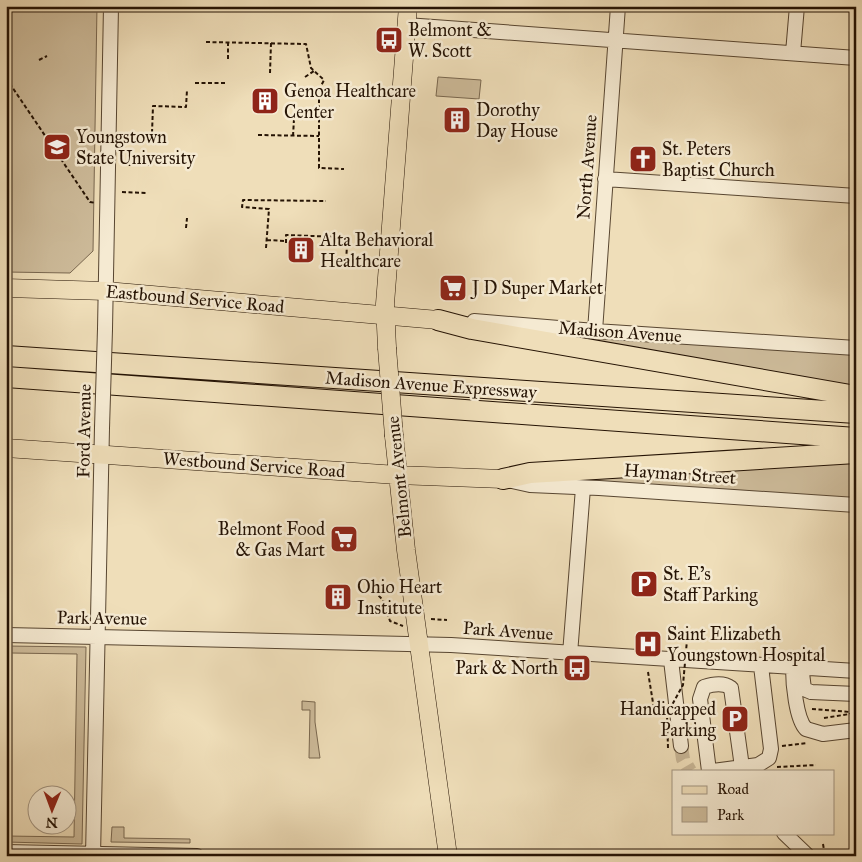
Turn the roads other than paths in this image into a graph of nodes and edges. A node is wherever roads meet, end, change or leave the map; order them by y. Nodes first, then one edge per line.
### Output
1 (111, 6) edge
2 (408, 6) edge
3 (618, 6) edge
4 (797, 6) edge
5 (406, 25) junction
6 (615, 40) junction
7 (793, 54) junction
8 (856, 58) edge
9 (605, 179) junction
10 (856, 196) edge
11 (6, 288) edge
12 (106, 291) junction
13 (384, 314) junction
14 (438, 320) junction
15 (595, 331) junction
16 (856, 348) edge
17 (6, 356) edge
18 (6, 378) edge
19 (856, 396) edge
20 (856, 413) edge
21 (856, 438) edge
22 (6, 448) edge
23 (856, 453) edge
24 (102, 455) junction
25 (397, 475) junction
26 (503, 479) joint
27 (584, 479) junction
28 (856, 505) edge
29 (423, 631) junction
30 (6, 635) edge
31 (98, 636) junction
32 (570, 654) junction
33 (671, 660) junction
34 (761, 666) junction
35 (798, 668) junction
36 (856, 671) edge
37 (811, 692) junction
38 (856, 694) edge
39 (805, 708) junction
40 (856, 730) edge
41 (675, 747) tunnel mouth
42 (756, 768) edge
43 (711, 770) edge
44 (726, 770) edge
45 (785, 834) edge
46 (6, 852) edge
47 (93, 855) edge
48 (197, 856) edge
49 (448, 856) edge
50 (808, 856) edge

1 - 12 street, Ford Avenue
2 - 5 main road, Belmont Avenue
3 - 6 street, North Avenue
4 - 7 street
5 - 6 street
5 - 13 main road, Belmont Avenue
6 - 7 street
6 - 9 street, North Avenue
7 - 8 street
9 - 10 street
9 - 15 street, North Avenue
11 - 12 main road, Eastbound Service Road
12 - 13 main road, Eastbound Service Road
12 - 24 street, Ford Avenue, bridge
13 - 14 main road, Madison Avenue
13 - 25 main road, Belmont Avenue, bridge
14 - 15 street, Madison Avenue
14 - 19 highway
15 - 16 street, Madison Avenue
17 - 20 highway, Madison Avenue Expressway
18 - 21 highway, Madison Avenue Expressway
22 - 24 main road, Westbound Service Road
23 - 27 highway
24 - 25 main road, Westbound Service Road
24 - 31 street, Ford Avenue
25 - 26 main road, Westbound Service Road
25 - 29 main road, Belmont Avenue
26 - 27 highway
27 - 28 street, Hayman Street
27 - 32 street
29 - 31 street, Park Avenue
29 - 32 street, Park Avenue
29 - 49 main road, Belmont Avenue
30 - 31 street, Park Avenue
31 - 47 street, Ford Avenue
32 - 33 street, Park Avenue
33 - 34 street, Park Avenue
33 - 41 street
34 - 35 street, Park Avenue
34 - 42 street
35 - 36 street, Park Avenue
35 - 37 street
35 - 39 street
37 - 38 street
37 - 39 street
39 - 40 street
42 - 43 street
42 - 44 street
45 - 50 street
46 - 47 street
47 - 48 street

